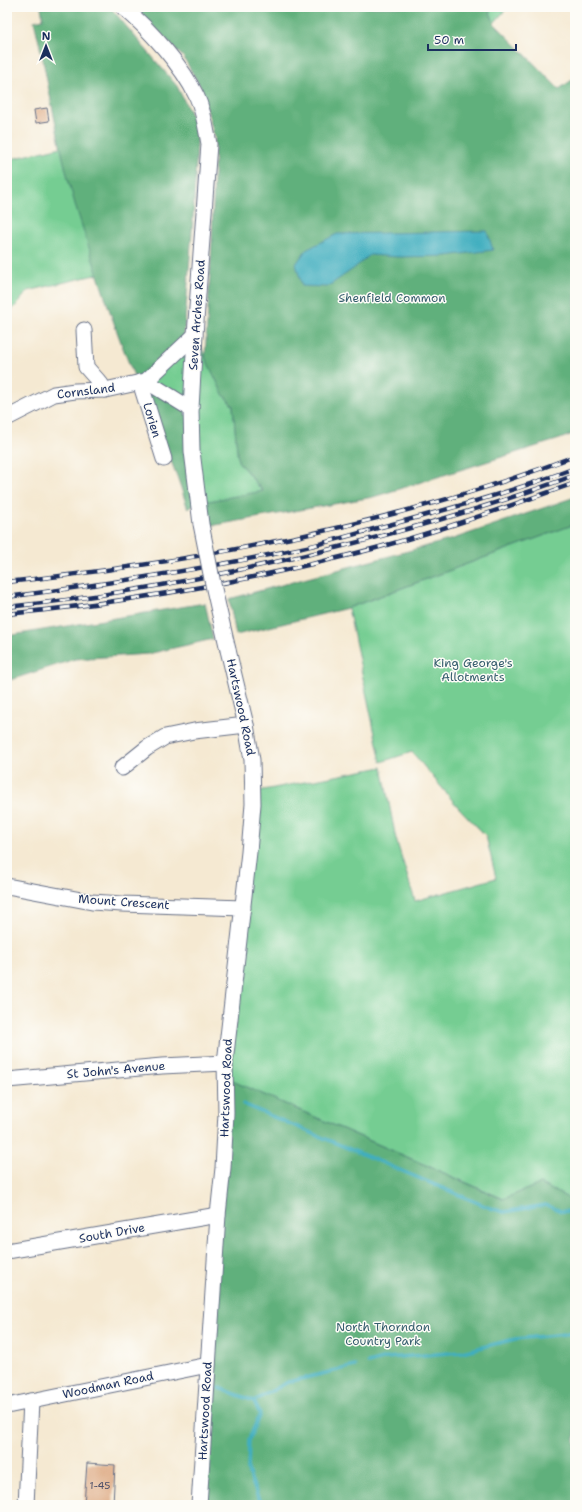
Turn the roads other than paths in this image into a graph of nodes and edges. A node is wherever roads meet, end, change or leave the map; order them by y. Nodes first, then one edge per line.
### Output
1 (123, 7) edge
2 (84, 330) dead end
3 (195, 335) junction
4 (143, 382) junction
5 (105, 390) junction
6 (191, 409) junction
7 (7, 418) edge
8 (164, 459) dead end
9 (228, 650) joint
10 (246, 725) junction
11 (122, 768) dead end
12 (7, 886) edge
13 (243, 908) junction
14 (225, 1063) junction
15 (7, 1080) edge
16 (218, 1214) junction
17 (7, 1251) edge
18 (208, 1365) junction
19 (31, 1401) junction
20 (7, 1406) edge
21 (26, 1505) edge
22 (199, 1505) edge

1 - 3 street, Seven Arches Road
2 - 5 street
3 - 4 street
3 - 6 street, Seven Arches Road
4 - 5 street, Cornsland
4 - 6 street
4 - 8 street, Lorien
5 - 7 street, Cornsland
6 - 9 street, Seven Arches Road, bridge
9 - 10 street, Hartswood Road
10 - 11 street
10 - 13 street, Hartswood Road
12 - 13 street, Mount Crescent
13 - 14 street, Hartswood Road
14 - 15 street, St John's Avenue
14 - 16 street, Hartswood Road
16 - 17 street, South Drive
16 - 18 street, Hartswood Road
18 - 19 street, Woodman Road
18 - 22 street, Hartswood Road
19 - 20 street, Woodman Road
19 - 21 street

